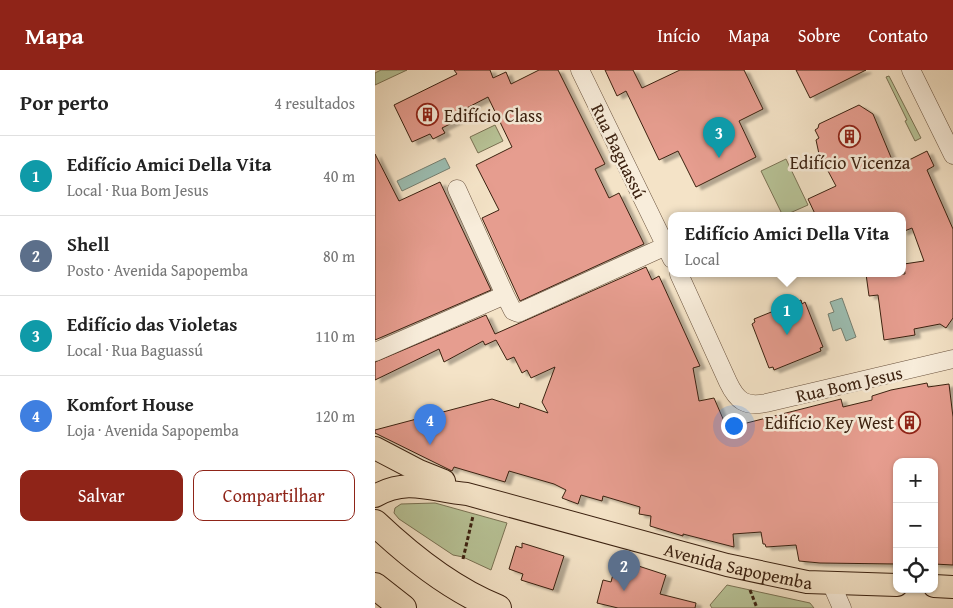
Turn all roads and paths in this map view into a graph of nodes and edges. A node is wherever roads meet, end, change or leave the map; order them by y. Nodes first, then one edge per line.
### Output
1 (580, 70) edge
2 (911, 70) edge
3 (953, 155) edge
4 (457, 189) dead end
5 (668, 251) edge
6 (668, 253) edge
7 (680, 277) edge
8 (505, 295) junction
9 (375, 352) edge
10 (953, 359) edge
11 (375, 448) edge
12 (375, 496) edge
13 (471, 502) junction
14 (375, 523) edge
15 (463, 559) dead end
16 (831, 583) junction
17 (893, 585) edge
18 (375, 586) edge
19 (749, 586) dead end
20 (938, 586) edge
21 (953, 587) edge
22 (403, 608) edge
23 (498, 608) edge
24 (757, 608) edge
25 (842, 608) edge

1 - 5 street, Rua Baguassú
2 - 3 street
4 - 8 street
6 - 8 street
7 - 10 street, Rua Bom Jesus
8 - 9 street
11 - 13 main road, Avenida Sapopemba
12 - 13 main road, Avenida Sapopemba
13 - 15 path
13 - 16 main road, Avenida Sapopemba
14 - 23 highway
16 - 17 main road, Avenida Sapopemba
16 - 25 street
18 - 22 highway
19 - 24 path
20 - 21 main road

